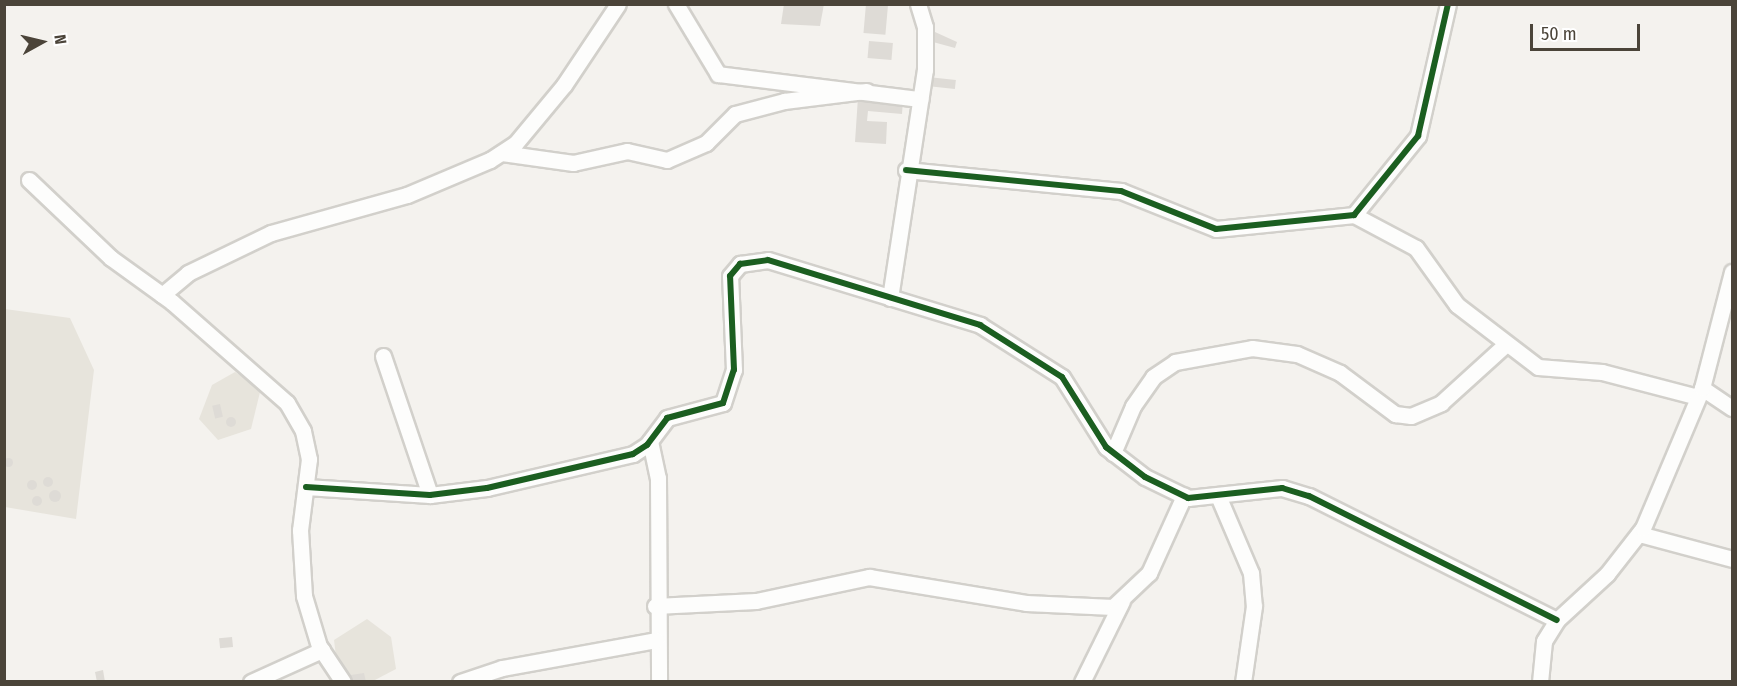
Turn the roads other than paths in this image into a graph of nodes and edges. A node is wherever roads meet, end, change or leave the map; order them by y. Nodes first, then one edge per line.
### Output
1 (618, 4) edge
2 (676, 4) edge
3 (918, 4) edge
4 (1448, 4) edge
5 (866, 91) junction
6 (920, 99) junction
7 (502, 153) junction
8 (906, 170) junction
9 (29, 180) dead end
10 (1354, 215) junction
11 (1732, 272) edge
12 (162, 295) junction
13 (890, 298) junction
14 (1506, 344) junction
15 (383, 356) dead end
16 (1700, 392) junction
17 (1732, 408) edge
18 (650, 441) junction
19 (1113, 453) junction
20 (306, 487) junction
21 (430, 495) junction
22 (1184, 496) junction
23 (1219, 498) junction
24 (1639, 534) junction
25 (1732, 559) edge
26 (1122, 601) junction
27 (655, 606) junction
28 (1557, 620) junction
29 (656, 640) junction
30 (322, 650) junction
31 (251, 681) edge
32 (343, 681) edge
33 (460, 681) edge
34 (658, 681) edge
35 (1083, 681) edge
36 (1243, 681) edge
37 (1540, 681) edge

1 - 7 street
2 - 5 street
3 - 6 street
4 - 10 street
5 - 6 street
5 - 7 street
6 - 8 street
7 - 12 street
8 - 10 street
8 - 13 street
9 - 12 street
10 - 14 street
11 - 16 street
12 - 20 street
13 - 18 street
13 - 19 street
14 - 16 street
14 - 19 street
15 - 21 street
16 - 17 street
16 - 24 street
18 - 21 street
18 - 27 street
19 - 22 street
20 - 21 street
20 - 30 street
22 - 23 street
22 - 26 street
23 - 28 street
23 - 36 street
24 - 25 street
24 - 28 street
26 - 27 street
26 - 35 street
27 - 29 street
28 - 37 street
29 - 33 street
29 - 34 street
30 - 31 street
30 - 32 street

